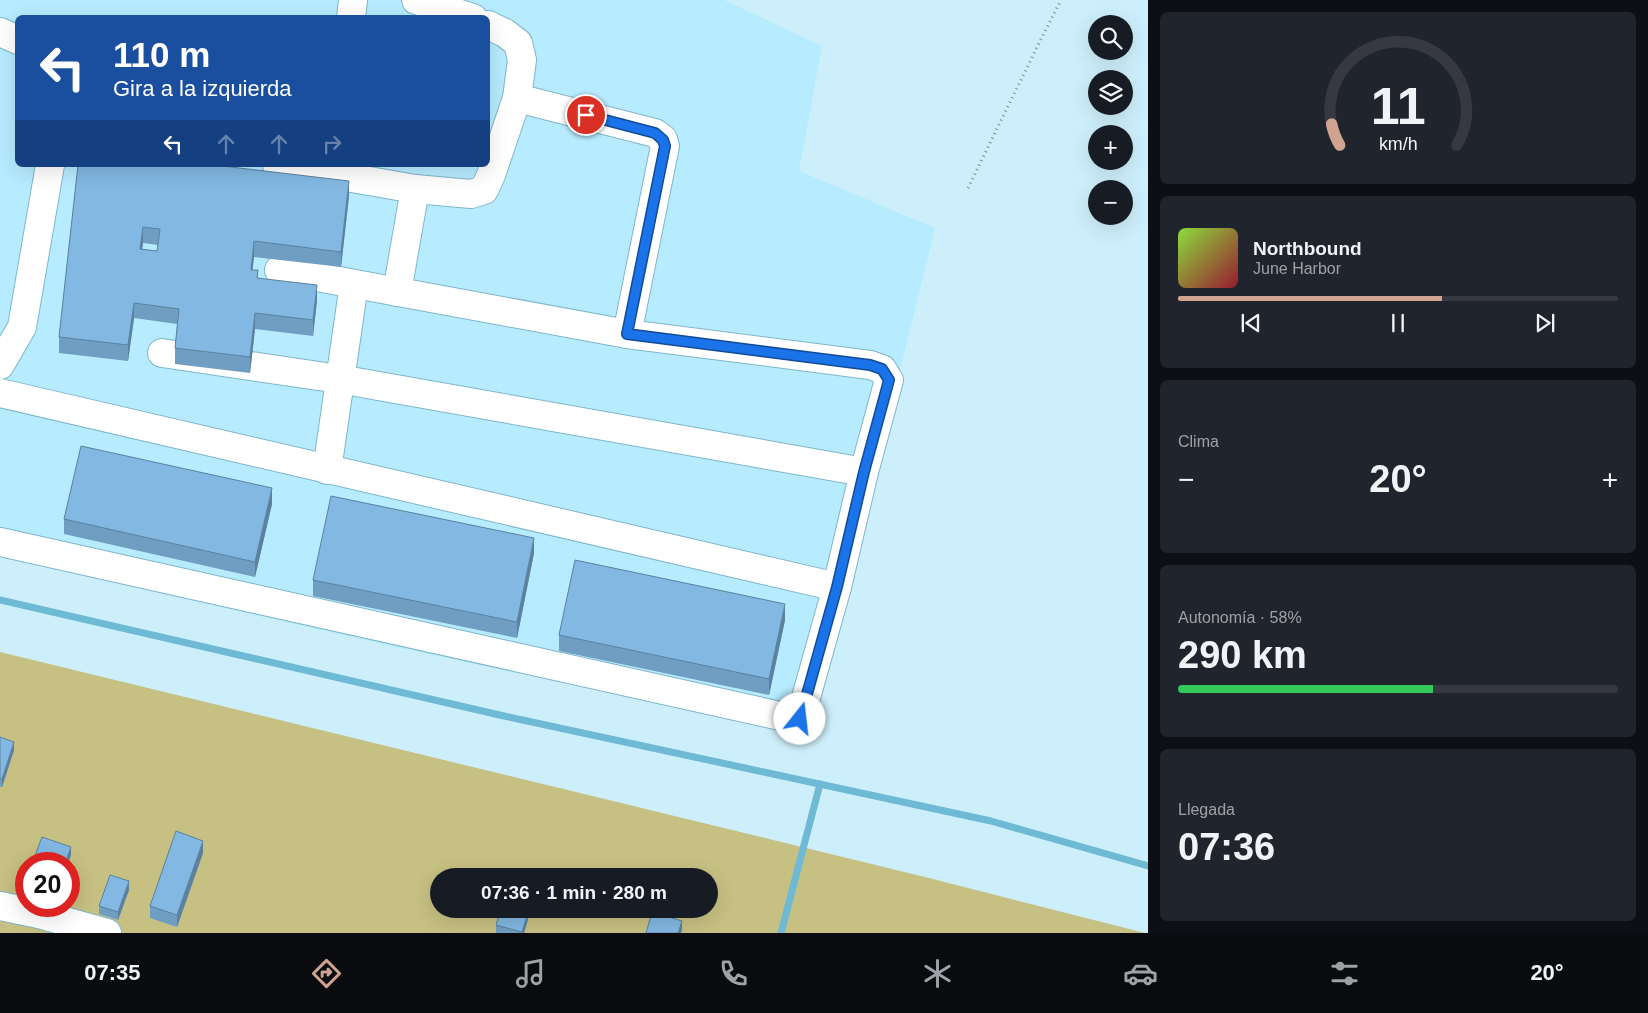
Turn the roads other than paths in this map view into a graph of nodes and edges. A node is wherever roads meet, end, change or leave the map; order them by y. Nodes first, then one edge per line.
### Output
1 (353, 0) edge
2 (416, 0) edge
3 (351, 15) edge
4 (464, 15) edge
5 (490, 26) edge
6 (0, 32) edge
7 (15, 39) edge
8 (517, 98) junction
9 (50, 167) edge
10 (304, 167) edge
11 (330, 169) edge
12 (415, 189) junction
13 (279, 270) dead end
14 (354, 284) junction
15 (397, 292) junction
16 (627, 334) junction
17 (162, 353) dead end
18 (0, 365) edge
19 (339, 379) junction
20 (0, 393) edge
21 (327, 470) junction
22 (864, 472) junction
23 (0, 542) edge
24 (837, 587) junction
25 (0, 906) edge
26 (108, 933) edge

1 - 3 street
2 - 4 street
5 - 8 street
6 - 7 street
8 - 12 street
8 - 16 street
9 - 18 street
10 - 11 street
11 - 12 street
12 - 15 street
13 - 14 street
14 - 15 street
14 - 19 street
15 - 16 street
16 - 22 street
17 - 19 street
19 - 21 street
19 - 22 street
20 - 21 street
21 - 24 street
22 - 24 street
23 - 24 street
25 - 26 street

